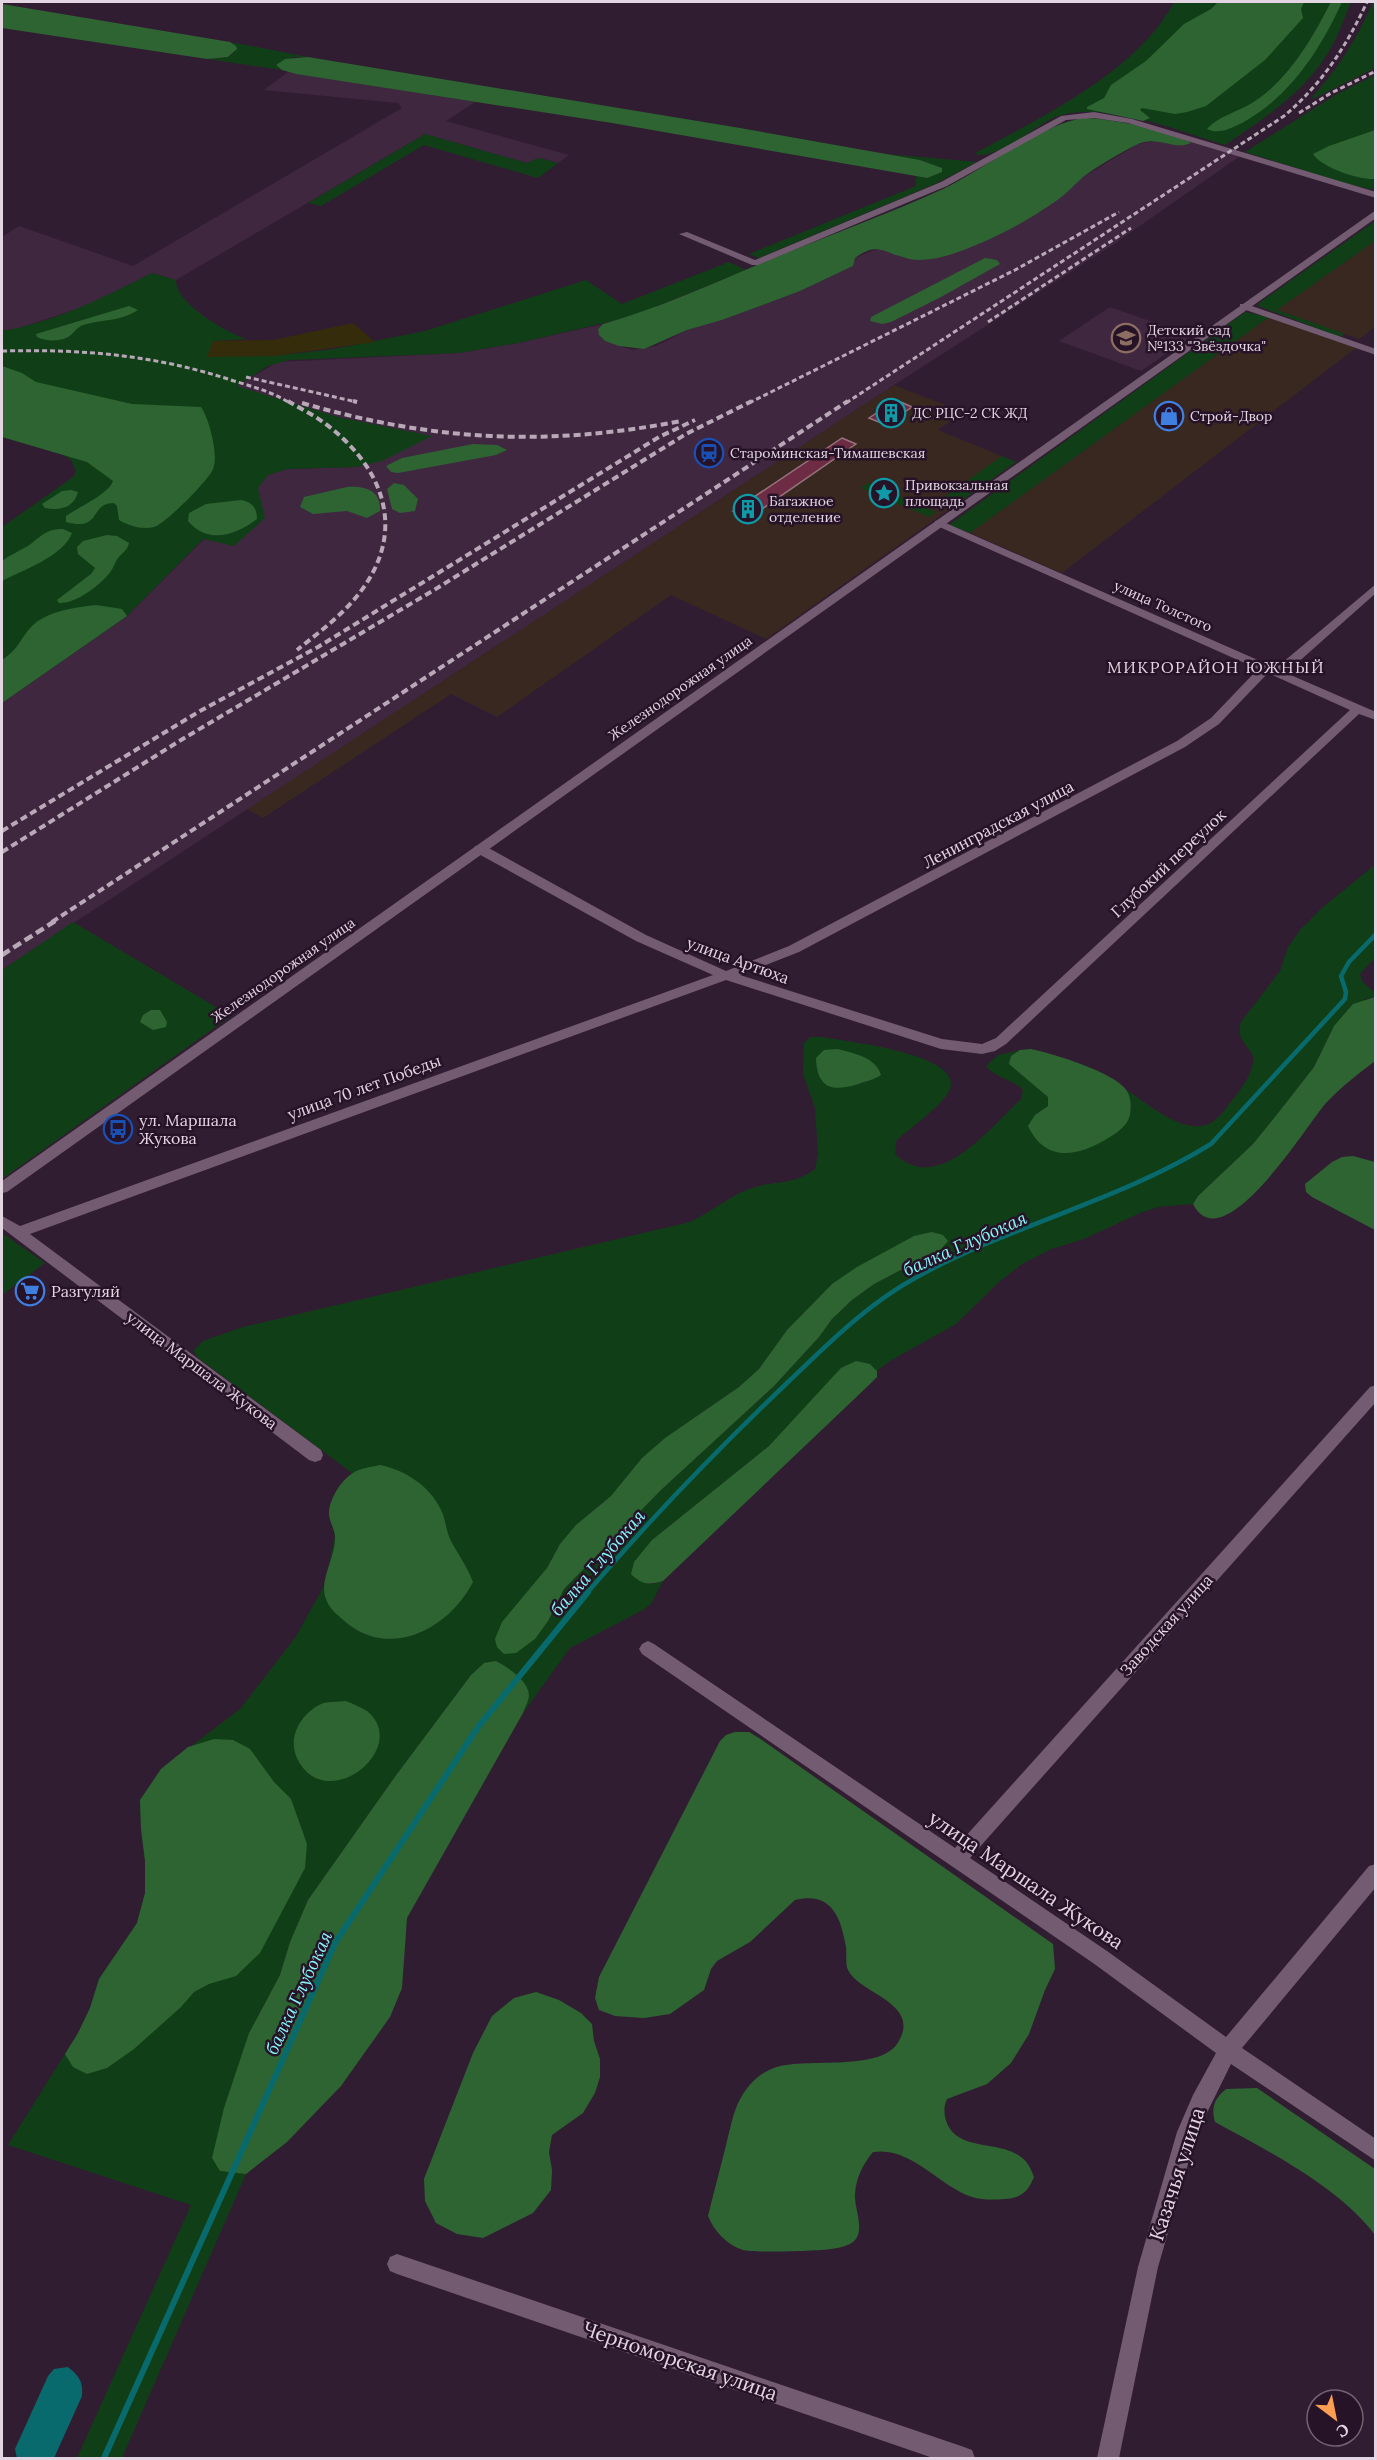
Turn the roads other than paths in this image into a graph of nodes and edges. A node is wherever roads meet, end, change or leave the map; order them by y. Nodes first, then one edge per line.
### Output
1 (1376, 195) edge
2 (1376, 213) edge
3 (684, 234) dead end
4 (1243, 306) junction
5 (1373, 348) edge
6 (939, 523) junction
7 (1376, 587) edge
8 (1272, 670) junction
9 (1358, 709) junction
10 (1376, 717) edge
11 (480, 849) junction
12 (724, 975) junction
13 (1001, 1041) joint
14 (2, 1188) edge
15 (2, 1221) edge
16 (17, 1233) junction
17 (1376, 1391) edge
18 (315, 1455) dead end
19 (648, 1649) dead end
20 (956, 1860) junction
21 (1376, 1872) edge
22 (1228, 2050) junction
23 (1376, 2151) edge
24 (397, 2264) dead end
25 (964, 2458) edge
26 (1108, 2458) edge

1 - 3 street
2 - 4 street, Железнодорожная улица
4 - 5 street
4 - 6 street, Железнодорожная улица
6 - 8 street, улица Толстого
6 - 11 street, Железнодорожная улица
7 - 8 street, Ленинградская улица
8 - 9 street, улица Толстого
8 - 12 street, Ленинградская улица
9 - 10 street, улица Толстого
9 - 13 street, Глубокий переулок
11 - 12 street, улица Артюха
11 - 14 street, Железнодорожная улица
12 - 13 street, улица Артюха
12 - 16 street, улица 70 лет Победы
15 - 16 street, улица Маршала Жукова
16 - 18 street, улица Маршала Жукова
17 - 20 street, Заводская улица
19 - 20 street, улица Маршала Жукова
20 - 22 street, улица Маршала Жукова
21 - 22 street, Казачья улица
22 - 23 street, улица Маршала Жукова
22 - 26 street, Казачья улица
24 - 25 street, Черноморская улица

